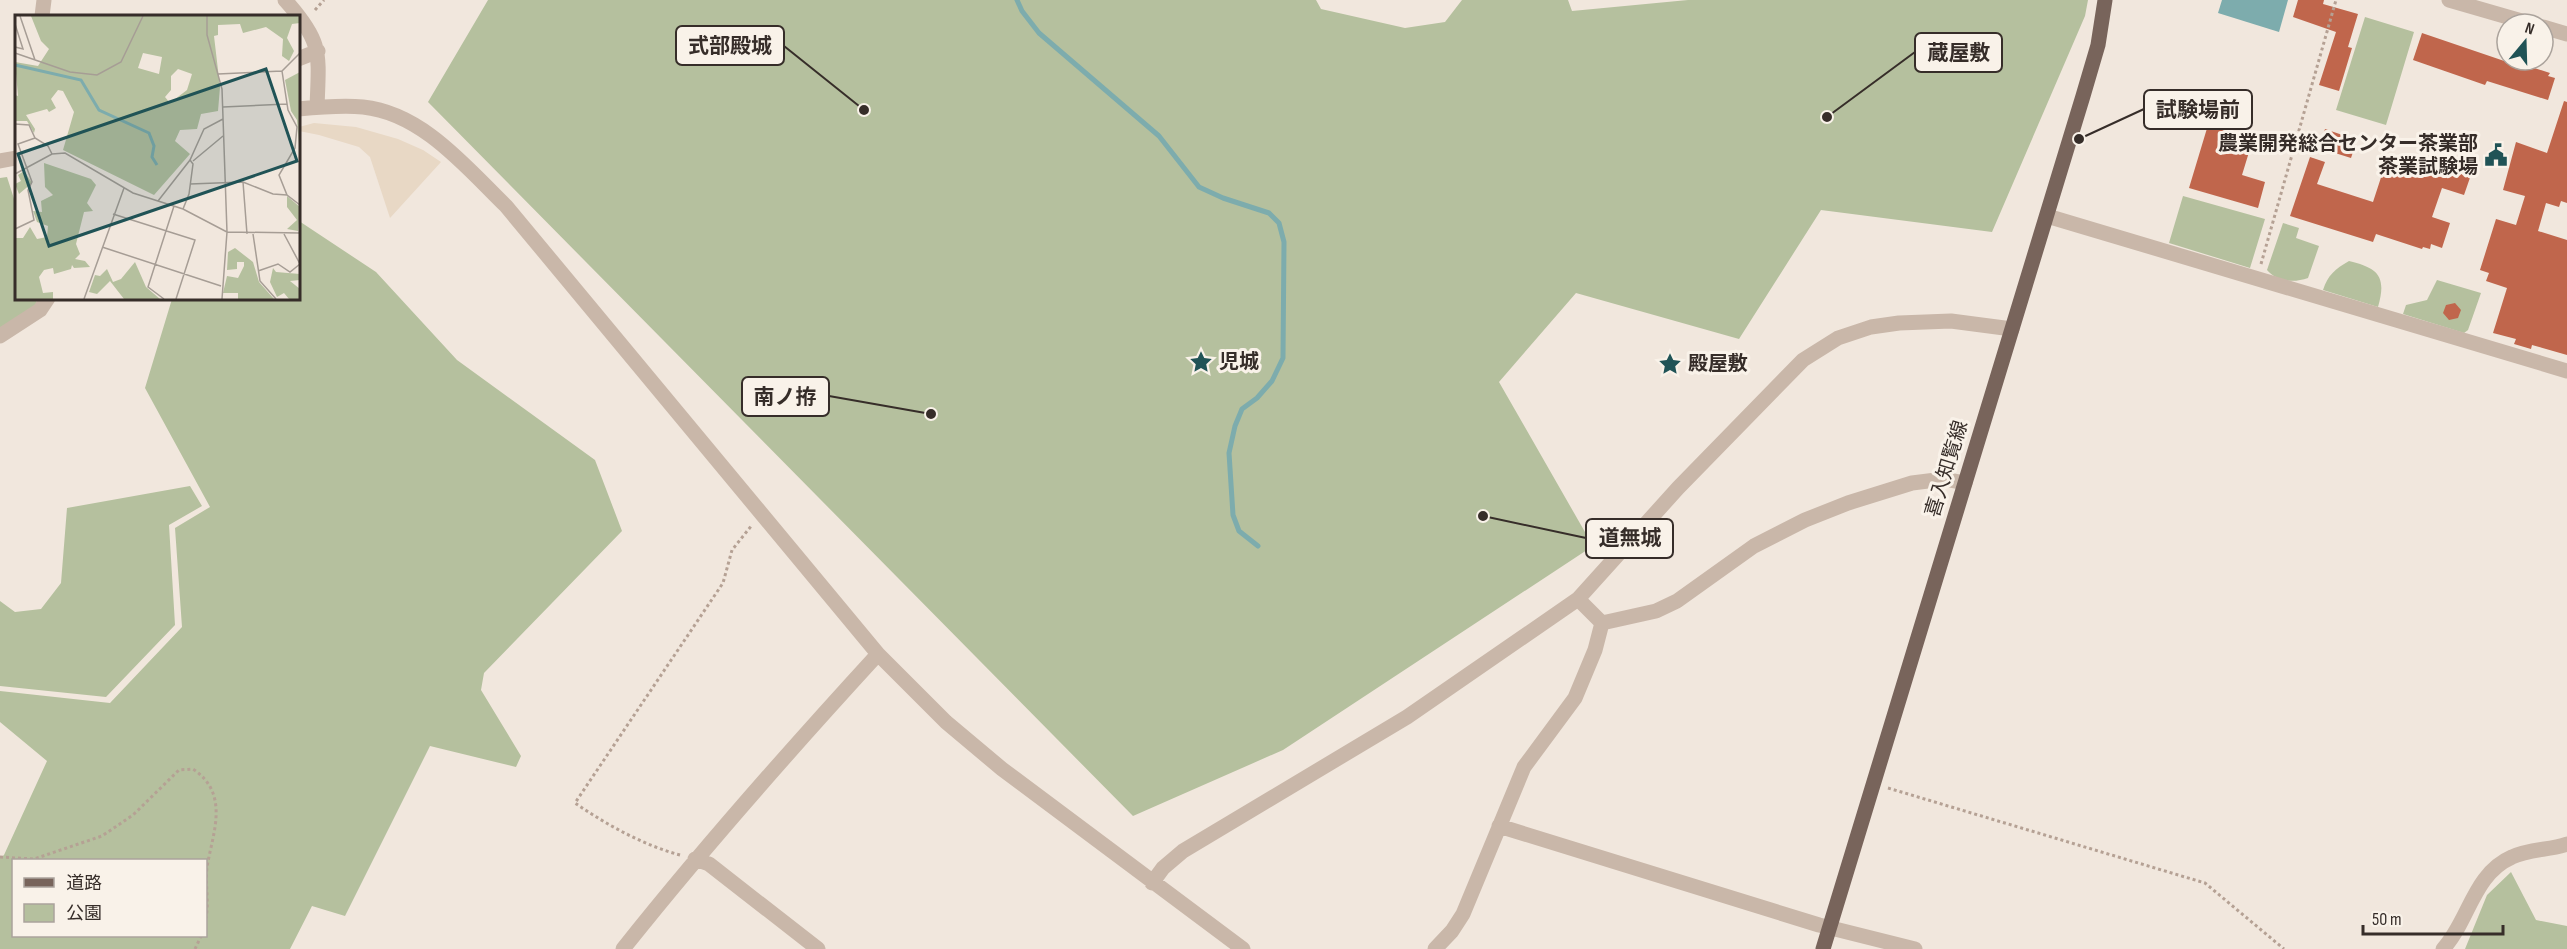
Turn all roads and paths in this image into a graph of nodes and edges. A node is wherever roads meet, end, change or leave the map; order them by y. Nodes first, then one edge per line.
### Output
1 (44, 0) edge
2 (285, 0) edge
3 (2105, 0) edge
4 (2336, 0) edge
5 (2449, 0) edge
6 (2495, 13) edge
7 (42, 15) edge
8 (299, 15) edge
9 (300, 16) edge
10 (318, 51) junction
11 (300, 58) edge
12 (317, 107) junction
13 (300, 109) edge
14 (15, 158) edge
15 (0, 161) edge
16 (2047, 216) junction
17 (2256, 280) junction
18 (47, 300) edge
19 (2012, 329) junction
20 (0, 336) edge
21 (2567, 371) edge
22 (1965, 483) junction
23 (761, 515) junction
24 (1578, 599) junction
25 (1602, 623) junction
26 (878, 654) junction
27 (1875, 783) junction
28 (1499, 826) junction
29 (2567, 844) edge
30 (0, 857) edge
31 (34, 859) edge
32 (34, 859) edge
33 (695, 859) junction
34 (207, 869) edge
35 (1152, 883) junction
36 (1830, 928) junction
37 (623, 949) edge
38 (818, 949) edge
39 (1242, 949) edge
40 (1435, 949) edge
41 (1823, 949) edge
42 (1915, 949) edge
43 (2284, 949) edge
44 (2443, 949) edge

1 - 7 street
2 - 8 street
3 - 16 main road, 喜入知覧線
4 - 17 path
5 - 6 street
9 - 10 street
10 - 11 street
10 - 12 street
12 - 13 street
12 - 23 street
14 - 15 street
16 - 17 street
16 - 19 main road, 喜入知覧線
17 - 21 street
18 - 20 street
19 - 22 main road, 喜入知覧線
19 - 24 street
22 - 25 street
22 - 27 main road, 喜入知覧線
23 - 26 street
23 - 33 path
24 - 25 street
24 - 35 street
25 - 28 street
26 - 33 street
26 - 35 street
27 - 36 main road, 喜入知覧線
27 - 43 path
28 - 36 street
28 - 40 street
29 - 44 street
30 - 31 path
32 - 34 path
33 - 37 street
33 - 38 street
35 - 39 street
36 - 41 main road, 喜入知覧線
36 - 42 street

